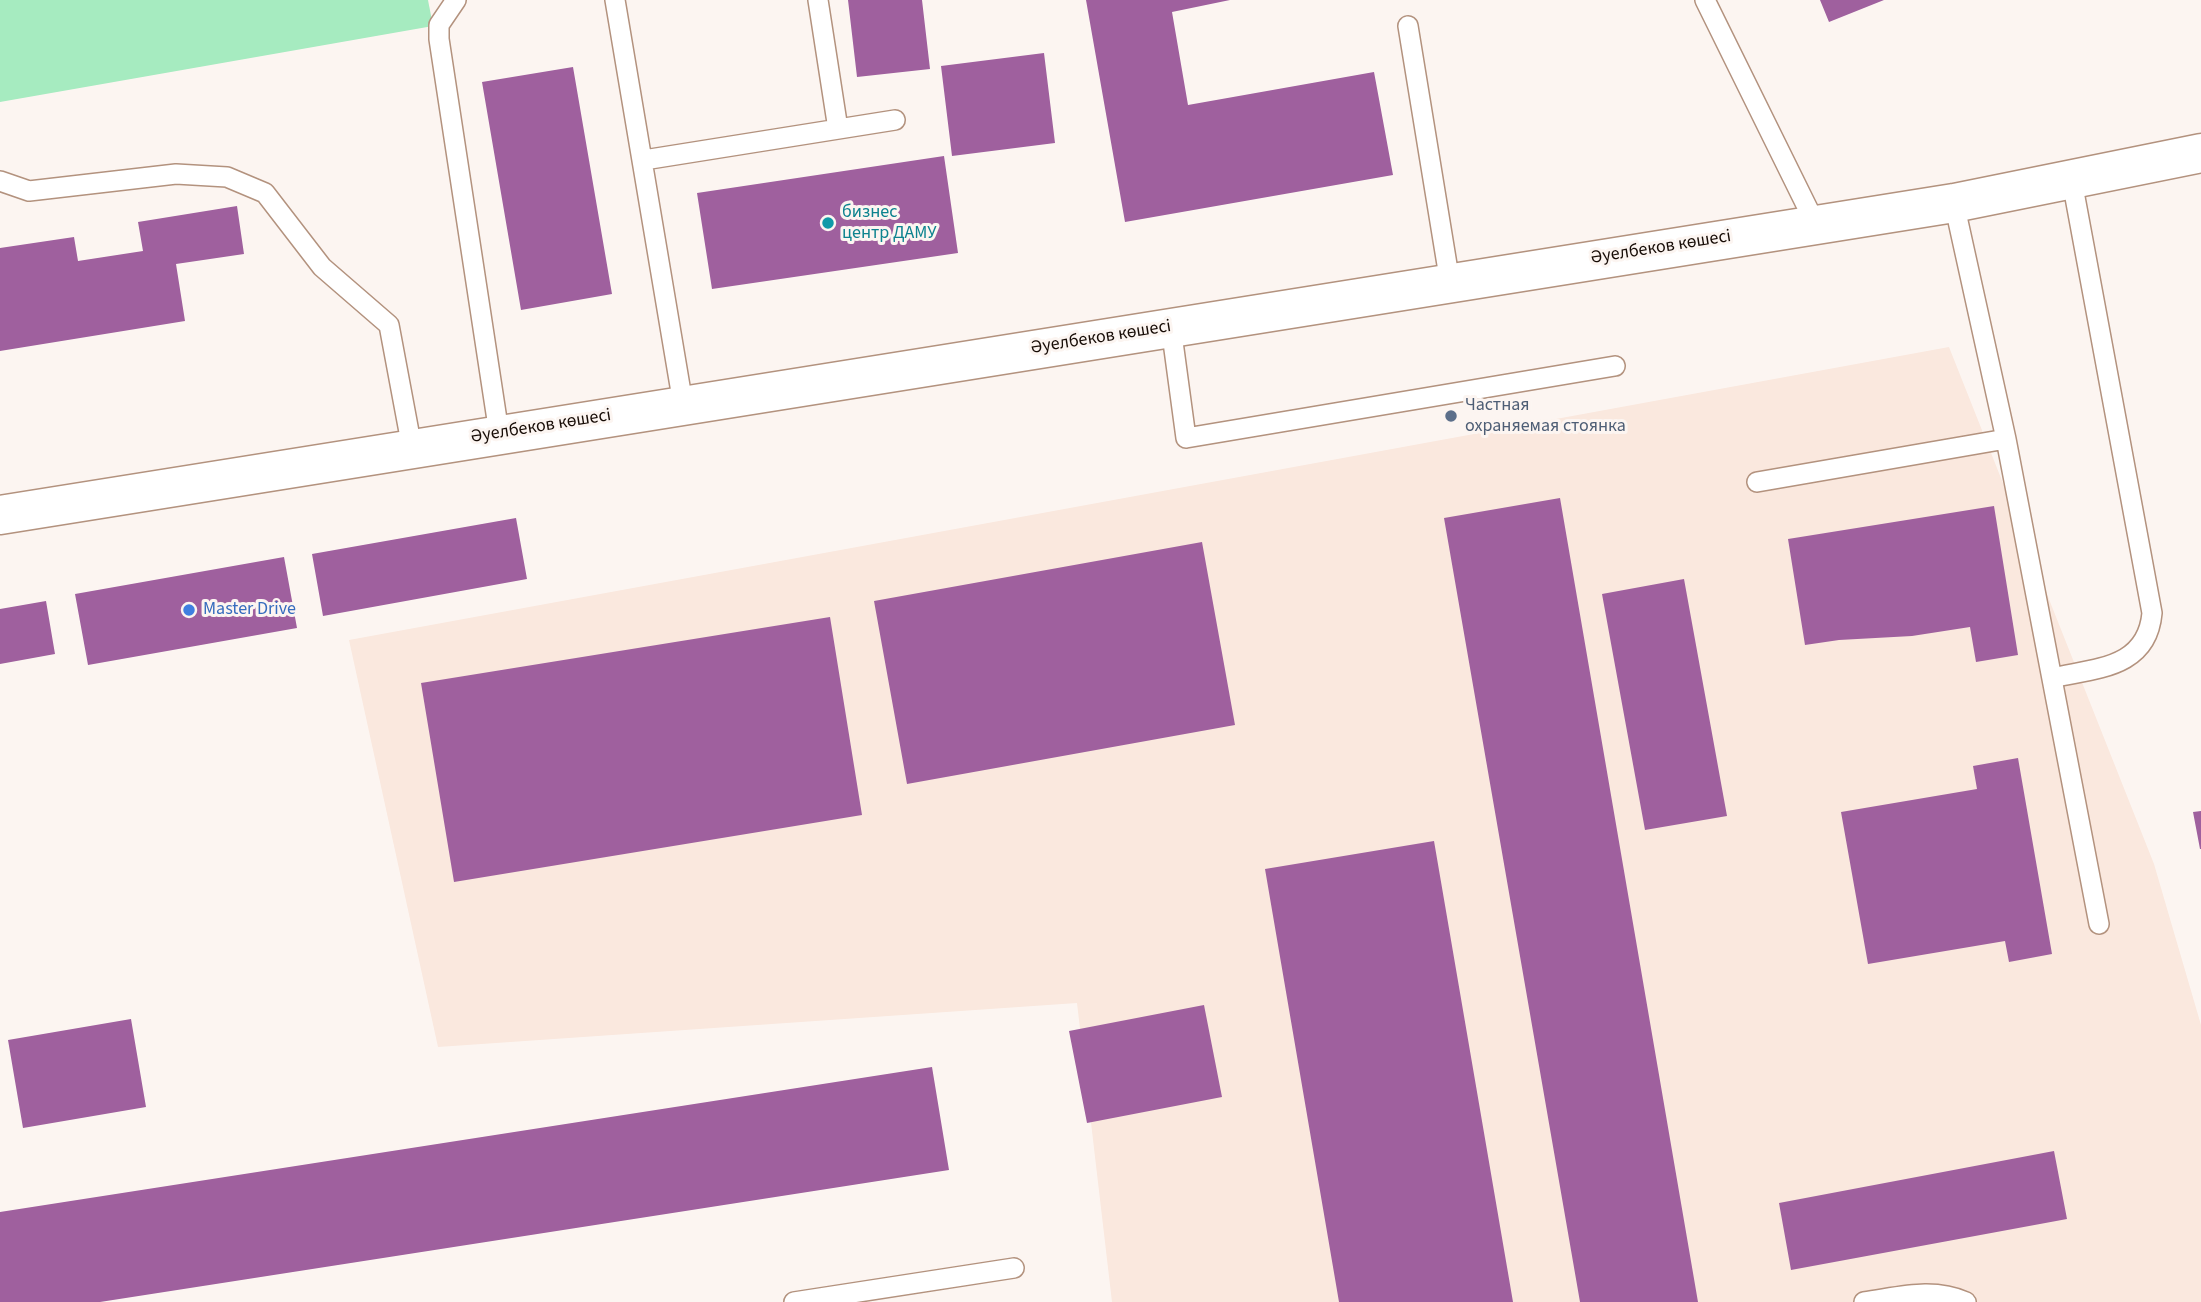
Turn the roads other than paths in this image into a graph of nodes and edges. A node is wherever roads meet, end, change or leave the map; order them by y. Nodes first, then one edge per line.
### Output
1 (456, 0) edge
2 (615, 0) edge
3 (818, 0) edge
4 (1693, 0) edge
5 (1708, 6) edge
6 (1408, 26) dead end
7 (895, 120) dead end
8 (838, 129) junction
9 (2201, 153) edge
10 (644, 160) junction
11 (0, 181) edge
12 (2073, 181) junction
13 (1954, 203) junction
14 (1815, 223) junction
15 (1450, 283) junction
16 (1171, 327) junction
17 (1615, 366) dead end
18 (683, 404) junction
19 (499, 433) junction
20 (2006, 439) junction
21 (412, 448) junction
22 (1757, 482) dead end
23 (0, 515) edge
24 (2052, 678) junction
25 (2099, 924) dead end
26 (1014, 1268) dead end
27 (794, 1302) edge
28 (1864, 1302) edge
29 (1966, 1302) edge

1 - 19 lane
2 - 10 lane
3 - 8 lane
4 - 5 lane
5 - 14 lane
6 - 15 lane
7 - 8 lane
8 - 10 lane
9 - 12 street, Әуелбеков көшесі
10 - 18 lane
11 - 21 lane
12 - 13 street, Әуелбеков көшесі
12 - 24 lane
13 - 14 street, Әуелбеков көшесі
13 - 20 lane
14 - 15 street, Әуелбеков көшесі
15 - 16 street, Әуелбеков көшесі
16 - 17 lane
16 - 18 street, Әуелбеков көшесі
18 - 19 street, Әуелбеков көшесі
19 - 21 street, Әуелбеков көшесі
20 - 22 lane
20 - 24 lane
21 - 23 street, Әуелбеков көшесі
24 - 25 lane
26 - 27 lane
28 - 29 lane

